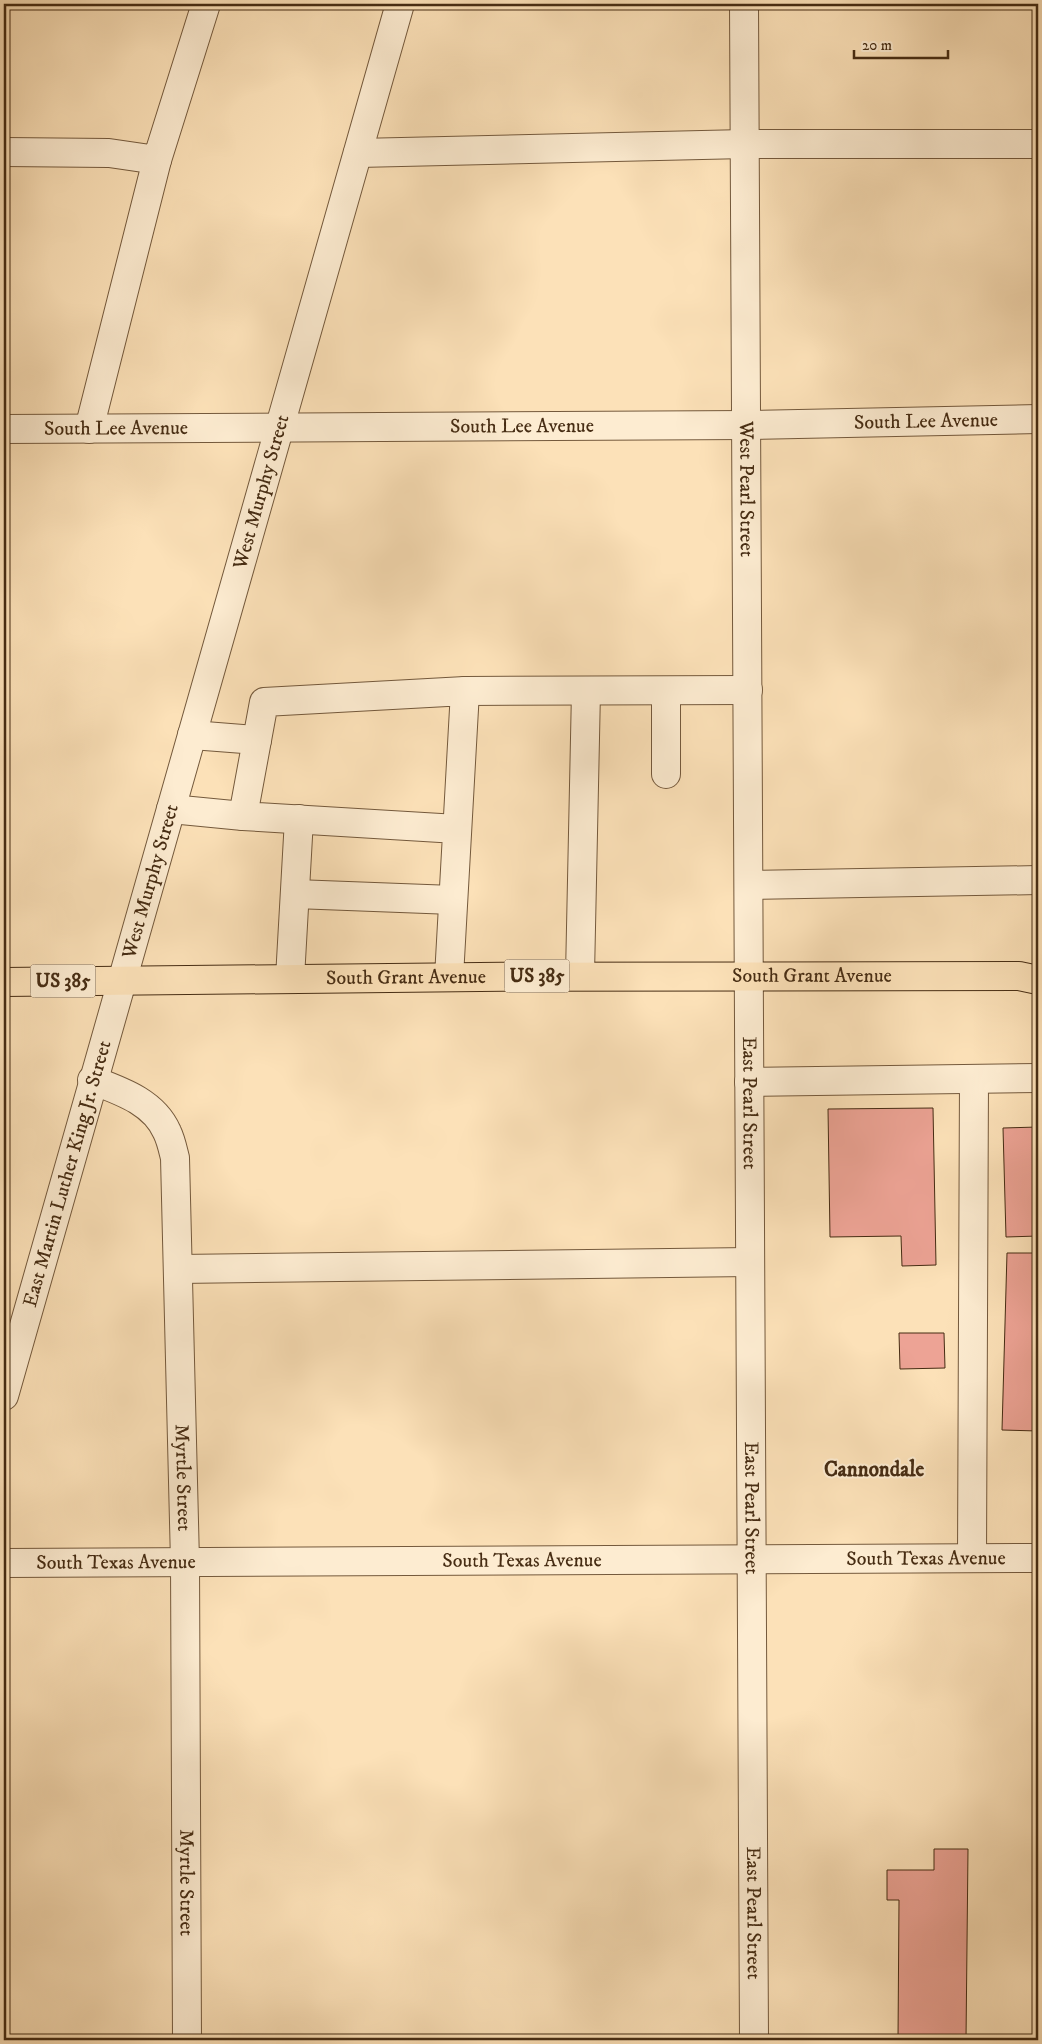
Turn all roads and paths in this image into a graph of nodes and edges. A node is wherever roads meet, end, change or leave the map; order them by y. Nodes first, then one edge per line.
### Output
1 (206, 4) edge
2 (400, 4) edge
3 (744, 4) edge
4 (745, 144) junction
5 (1038, 144) edge
6 (4, 152) edge
7 (358, 152) junction
8 (157, 160) junction
9 (1038, 419) edge
10 (747, 425) junction
11 (280, 428) junction
12 (4, 429) edge
13 (89, 429) junction
14 (748, 690) junction
15 (465, 691) junction
16 (586, 691) junction
17 (666, 691) junction
18 (192, 735) junction
19 (257, 740) junction
20 (666, 774) dead end
21 (171, 809) junction
22 (243, 816) junction
23 (299, 820) junction
24 (457, 829) junction
25 (1038, 880) edge
26 (748, 885) junction
27 (295, 894) junction
28 (453, 900) junction
29 (750, 975) junction
30 (580, 976) junction
31 (1032, 976) edge
32 (449, 977) junction
33 (290, 978) junction
34 (122, 980) junction
35 (4, 982) edge
36 (1038, 1078) edge
37 (974, 1079) junction
38 (92, 1080) junction
39 (750, 1082) junction
40 (750, 1262) junction
41 (178, 1269) junction
42 (4, 1396) edge
43 (972, 1558) junction
44 (1038, 1558) edge
45 (752, 1559) junction
46 (185, 1562) junction
47 (4, 1563) edge
48 (186, 2040) edge
49 (754, 2040) edge

1 - 8 street
2 - 7 street, West Murphy Street
3 - 4 street, West Pearl Street
4 - 5 street
4 - 7 street
4 - 10 street, West Pearl Street
6 - 8 street
7 - 11 street, West Murphy Street
8 - 13 street
9 - 10 street, South Lee Avenue
10 - 11 street, South Lee Avenue
10 - 14 street, West Pearl Street
11 - 13 street, South Lee Avenue
11 - 18 street, West Murphy Street
12 - 13 street, South Lee Avenue
14 - 17 street
14 - 26 street, West Pearl Street
15 - 16 street
15 - 19 street
15 - 24 street
16 - 17 street
16 - 30 street
17 - 20 street
18 - 19 street
18 - 21 street, West Murphy Street
19 - 22 street
21 - 22 street
21 - 34 street, West Murphy Street
22 - 23 street
23 - 24 street
23 - 27 street
24 - 28 street
25 - 26 street
26 - 29 street, West Pearl Street
27 - 28 street
27 - 33 street
28 - 32 street
29 - 30 main road, South Grant Avenue / US 385
29 - 31 main road, South Grant Avenue / US 385
29 - 39 street, East Pearl Street
30 - 32 main road, South Grant Avenue / US 385
32 - 33 main road, South Grant Avenue / US 385
33 - 34 main road, South Grant Avenue / US 385
34 - 35 main road, South Grant Avenue / US 385
34 - 38 street, East Martin Luther King Jr. Street
36 - 37 street
37 - 39 street
37 - 43 street
38 - 41 street, Myrtle Street
38 - 42 street, East Martin Luther King Jr. Street
39 - 40 street, East Pearl Street
40 - 41 street
40 - 45 street, East Pearl Street
41 - 46 street, Myrtle Street
43 - 44 street, South Texas Avenue
43 - 45 street, South Texas Avenue
45 - 46 street, South Texas Avenue
45 - 49 street, East Pearl Street
46 - 47 street, South Texas Avenue
46 - 48 street, Myrtle Street

